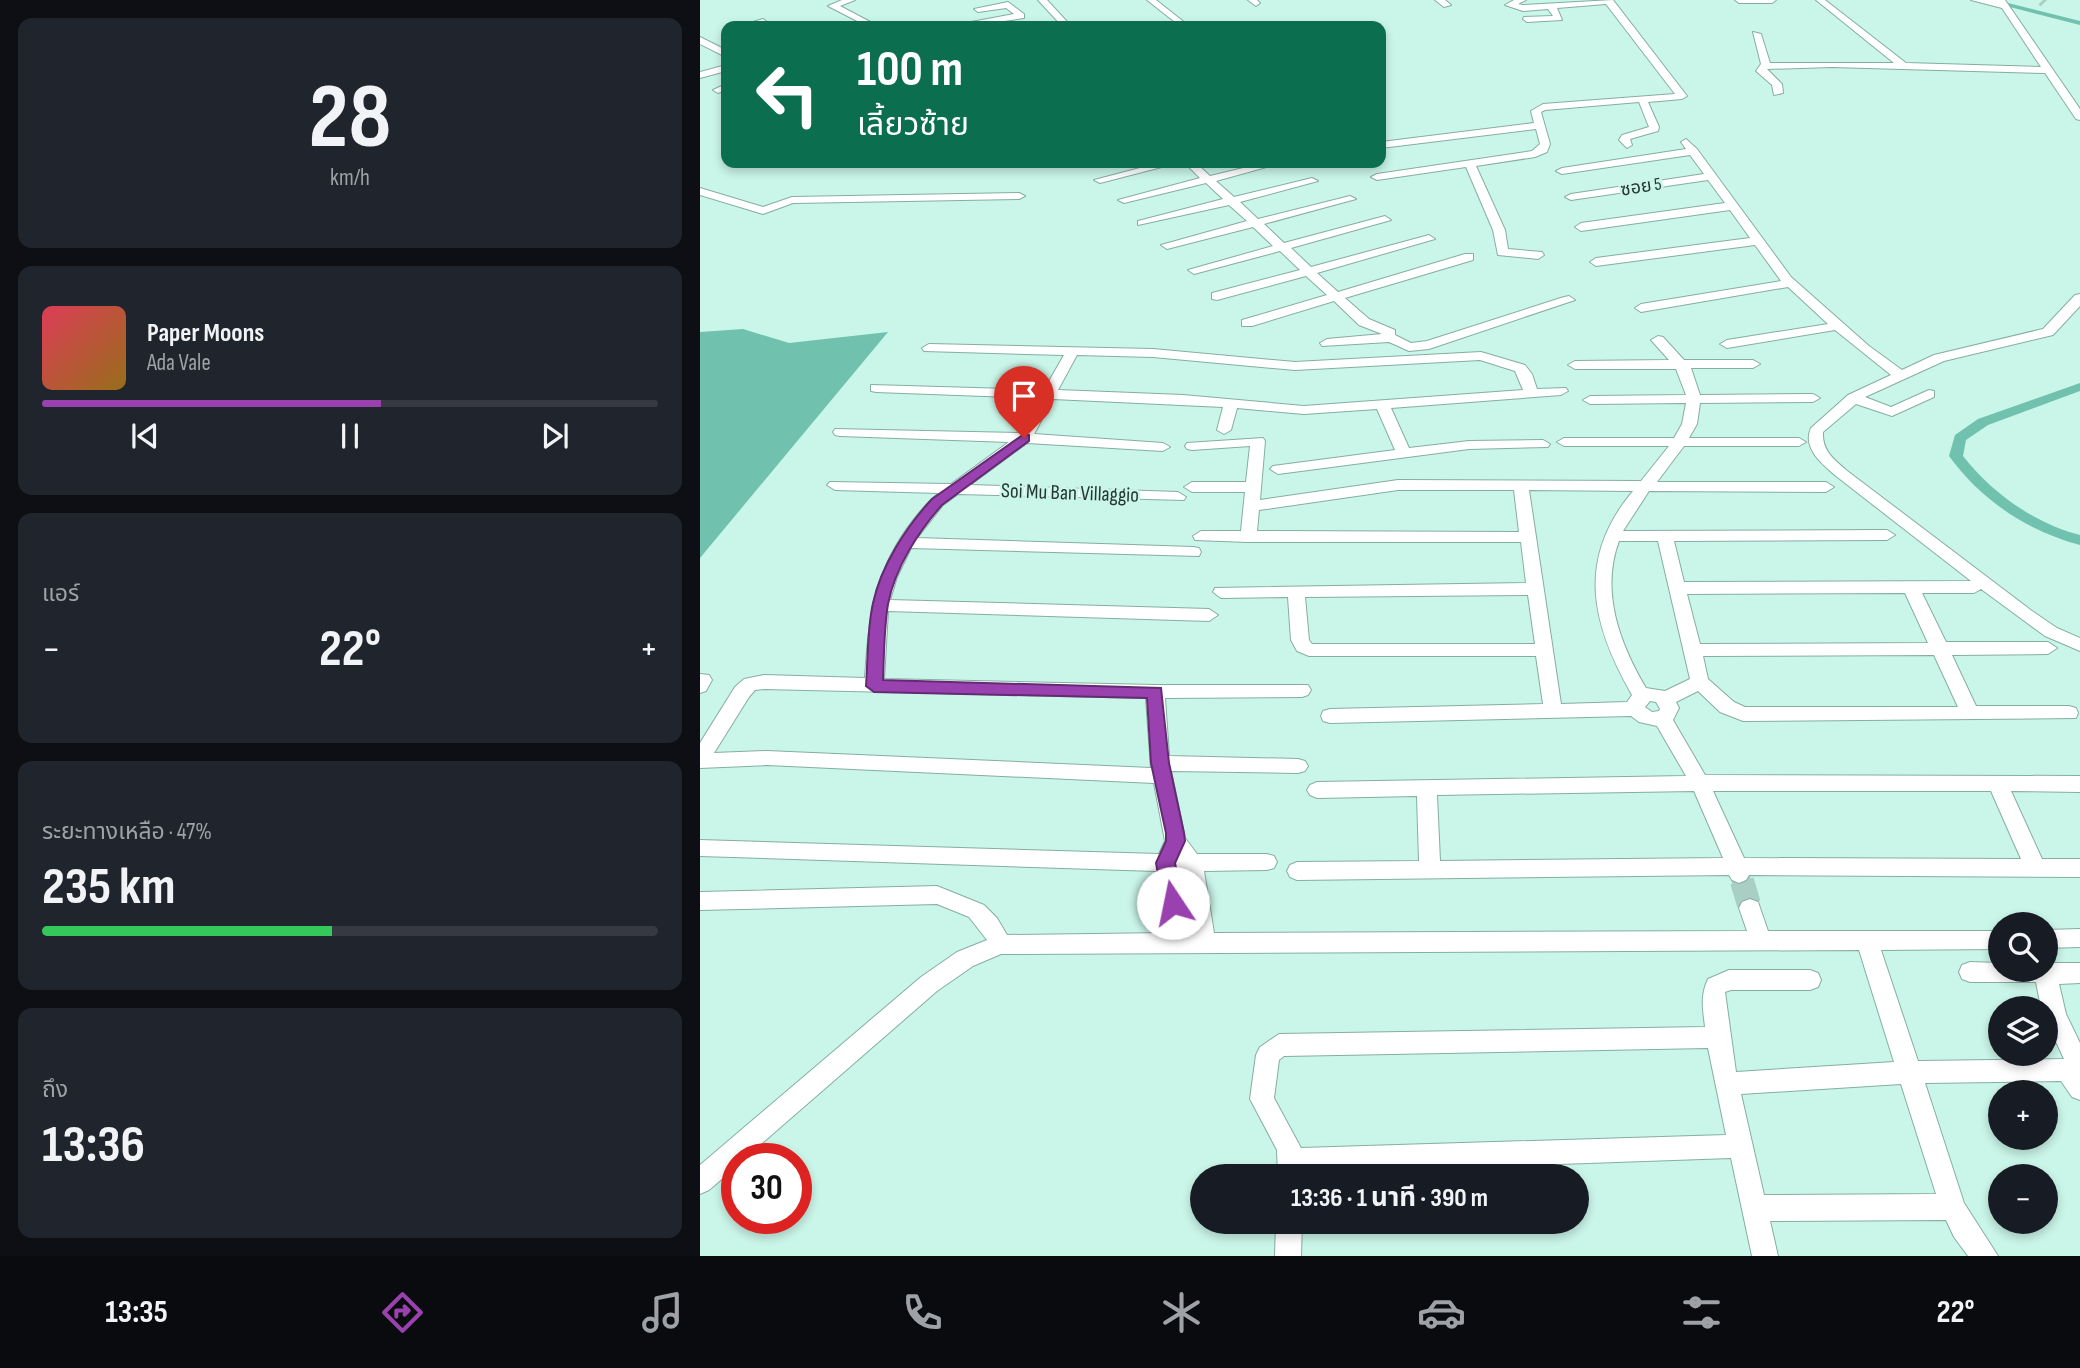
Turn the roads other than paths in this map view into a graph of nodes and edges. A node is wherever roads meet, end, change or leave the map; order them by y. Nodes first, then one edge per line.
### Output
1 (851, 0) edge
2 (1042, 0) edge
3 (1151, 0) edge
4 (1522, 0) edge
5 (1739, 0) edge
6 (1772, 0) edge
7 (1820, 0) edge
8 (1609, 1) edge
9 (1575, 2) edge
10 (2003, 3) edge
11 (1974, 4) edge
12 (1551, 6) junction
13 (978, 9) dead end
14 (1518, 20) dead end
15 (864, 21) edge
16 (984, 21) edge
17 (1062, 21) edge
18 (1178, 21) edge
19 (1756, 34) dead end
20 (700, 40) edge
21 (721, 51) edge
22 (1766, 65) junction
23 (1904, 66) junction
24 (721, 69) edge
25 (2049, 70) junction
26 (700, 75) edge
27 (1778, 93) dead end
28 (1643, 101) junction
29 (2080, 117) edge
30 (1539, 125) junction
31 (1386, 144) edge
32 (1627, 145) dead end
33 (1470, 165) junction
34 (1151, 168) edge
35 (1195, 168) edge
36 (1256, 168) edge
37 (1562, 171) dead end
38 (1711, 176) junction
39 (1377, 177) dead end
40 (1100, 180) dead end
41 (1208, 180) junction
42 (1312, 181) dead end
43 (700, 191) edge
44 (1019, 196) dead end
45 (1571, 197) dead end
46 (1350, 199) dead end
47 (1124, 200) dead end
48 (1231, 201) junction
49 (1732, 206) junction
50 (1385, 219) dead end
51 (1142, 223) dead end
52 (1255, 223) junction
53 (1581, 227) dead end
54 (1429, 239) dead end
55 (1756, 241) junction
56 (1167, 245) dead end
57 (1279, 246) junction
58 (1538, 255) dead end
59 (1469, 257) dead end
60 (1596, 262) dead end
61 (1194, 270) dead end
62 (1307, 271) junction
63 (1790, 283) junction
64 (1217, 296) dead end
65 (1336, 297) junction
66 (2080, 298) edge
67 (1569, 300) dead end
68 (1641, 308) dead end
69 (1247, 323) dead end
70 (1838, 326) junction
71 (1389, 337) junction
72 (1658, 340) dead end
73 (1327, 343) dead end
74 (1727, 344) dead end
75 (929, 348) dead end
76 (1073, 351) junction
77 (1682, 364) junction
78 (1753, 364) dead end
79 (1576, 365) dead end
80 (1901, 375) junction
81 (876, 388) dead end
82 (1561, 391) dead end
83 (1048, 393) junction
84 (1532, 394) junction
85 (1929, 394) dead end
86 (1813, 398) dead end
87 (1853, 398) junction
88 (1590, 400) dead end
89 (1694, 400) junction
90 (1231, 403) junction
91 (1382, 405) junction
92 (1224, 430) dead end
93 (840, 432) dead end
94 (1024, 438) junction
95 (1681, 441) junction
96 (1564, 442) dead end
97 (1799, 442) dead end
98 (1543, 444) dead end
99 (1192, 446) dead end
100 (1163, 447) dead end
101 (1404, 453) junction
102 (1278, 469) dead end
103 (835, 485) dead end
104 (1521, 486) junction
105 (1192, 487) dead end
106 (1252, 487) junction
107 (1643, 487) junction
108 (1826, 488) dead end
109 (953, 489) junction
110 (1178, 497) dead end
111 (1251, 506) junction
112 (1886, 535) dead end
113 (1201, 536) dead end
114 (1613, 536) junction
115 (1248, 537) junction
116 (1528, 537) junction
117 (1665, 537) junction
118 (907, 543) junction
119 (1194, 552) dead end
120 (1910, 587) junction
121 (1974, 587) dead end
122 (1678, 588) junction
123 (1535, 589) junction
124 (1296, 591) junction
125 (1221, 592) dead end
126 (880, 605) junction
127 (1209, 615) dead end
128 (2080, 646) edge
129 (1940, 648) junction
130 (2048, 648) dead end
131 (1544, 650) junction
132 (1693, 650) junction
133 (1700, 682) junction
134 (874, 686) junction
135 (1302, 690) dead end
136 (1155, 692) junction
137 (1639, 703) junction
138 (1663, 709) junction
139 (1553, 711) junction
140 (1970, 713) junction
141 (2069, 713) dead end
142 (1331, 716) dead end
143 (700, 760) edge
144 (1298, 766) dead end
145 (1161, 769) junction
146 (1701, 783) junction
147 (1998, 784) junction
148 (2080, 784) edge
149 (1427, 788) junction
150 (1317, 790) dead end
151 (1175, 841) junction
152 (700, 848) edge
153 (1267, 862) dead end
154 (1165, 863) junction
155 (1192, 863) junction
156 (2035, 868) junction
157 (2080, 868) edge
158 (1430, 870) junction
159 (1738, 871) junction
160 (1297, 872) dead end
161 (700, 901) edge
162 (1750, 908) tunnel mouth
163 (2080, 938) edge
164 (2058, 939) edge
165 (1988, 940) edge
166 (1867, 941) junction
167 (1181, 942) junction
168 (1205, 942) junction
169 (1760, 942) junction
170 (1000, 945) junction
171 (1970, 972) dead end
172 (1988, 972) edge
173 (2058, 973) edge
174 (2080, 973) edge
175 (1810, 980) dead end
176 (2047, 982) edge
177 (1717, 1037) junction
178 (1909, 1072) junction
179 (2077, 1074) edge
180 (1727, 1084) junction
181 (1742, 1146) junction
182 (1291, 1164) edge
183 (1389, 1164) edge
184 (700, 1181) edge
185 (1953, 1207) junction
186 (1756, 1208) junction
187 (1289, 1234) edge
188 (1288, 1256) edge
189 (1765, 1256) edge
190 (1985, 1256) edge

1 - 15 street
2 - 17 street
3 - 18 street
4 - 12 street
5 - 6 street
7 - 23 street
8 - 9 street
8 - 28 street
9 - 12 street
10 - 11 street
10 - 25 street
12 - 14 street
13 - 16 street
19 - 22 street
20 - 21 street
22 - 23 street
22 - 27 street
23 - 25 street
24 - 26 street
25 - 29 street
28 - 30 street
28 - 32 street
30 - 31 street
30 - 33 street
33 - 39 street
33 - 58 street
34 - 40 street
35 - 41 street
36 - 41 street
37 - 38 street
38 - 45 street, ซอย 5
38 - 49 street
41 - 47 street
41 - 48 street
42 - 48 street
43 - 44 street
46 - 52 street
48 - 51 street
48 - 52 street
49 - 53 street
49 - 55 street
50 - 57 street
52 - 56 street
52 - 57 street
54 - 62 street
55 - 60 street
55 - 63 street
57 - 61 street
57 - 62 street
59 - 65 street
62 - 64 street
62 - 65 street
63 - 68 street
63 - 70 street
65 - 69 street
65 - 71 street
66 - 80 street
67 - 71 street
70 - 74 street
70 - 80 street
71 - 73 street
72 - 77 street
75 - 76 street
76 - 83 street
76 - 84 street
77 - 78 street
77 - 79 street
77 - 89 street
80 - 87 street
81 - 83 street
82 - 84 street
83 - 90 street
83 - 94 street
84 - 91 street
85 - 87 street
86 - 89 street
87 - 128 street
88 - 89 street
89 - 95 street
90 - 91 street
90 - 92 street
91 - 101 street
93 - 94 street
94 - 100 street
94 - 109 street
95 - 96 street
95 - 97 street
95 - 107 street
98 - 101 street
99 - 106 street
101 - 102 street
103 - 109 street, Soi Mu Ban Villaggio
104 - 107 street
104 - 111 street
104 - 116 street
105 - 106 street
106 - 111 street
107 - 108 street
107 - 114 street
109 - 110 street, Soi Mu Ban Villaggio
109 - 118 street
111 - 115 street
112 - 117 street
113 - 115 street
114 - 117 street
114 - 137 street
115 - 116 street
116 - 123 street
117 - 122 street
118 - 119 street
118 - 126 street
120 - 121 street
120 - 122 street
120 - 129 street
122 - 132 street
123 - 124 street
123 - 131 street
124 - 125 street
124 - 131 street
126 - 127 street
126 - 134 street
129 - 130 street
129 - 132 street
129 - 140 street
131 - 139 street
132 - 133 street
133 - 138 street
133 - 140 street
134 - 136 street
134 - 143 street
135 - 136 street
136 - 145 street
137 - 138 street
137 - 139 street
138 - 146 street
139 - 142 street
140 - 141 street
143 - 145 street
144 - 145 street
145 - 151 street
146 - 147 street
146 - 149 street
146 - 159 street
147 - 148 street
147 - 156 street
149 - 150 street
149 - 158 street
151 - 154 street
151 - 155 street
152 - 154 street
153 - 155 street
154 - 155 street
154 - 167 street
155 - 168 street
156 - 157 street
156 - 159 street
158 - 159 street
158 - 160 street
161 - 170 street
162 - 169 street
163 - 164 street
165 - 166 street
166 - 169 street
166 - 178 street
167 - 168 street
167 - 170 street
168 - 169 street
170 - 184 street
171 - 172 street
173 - 174 street
175 - 177 street
176 - 179 street
177 - 180 street
177 - 182 street
178 - 179 street
178 - 180 street
178 - 185 street
180 - 181 street
181 - 183 street
181 - 186 street
185 - 186 street
185 - 190 street
186 - 189 street
187 - 188 street

